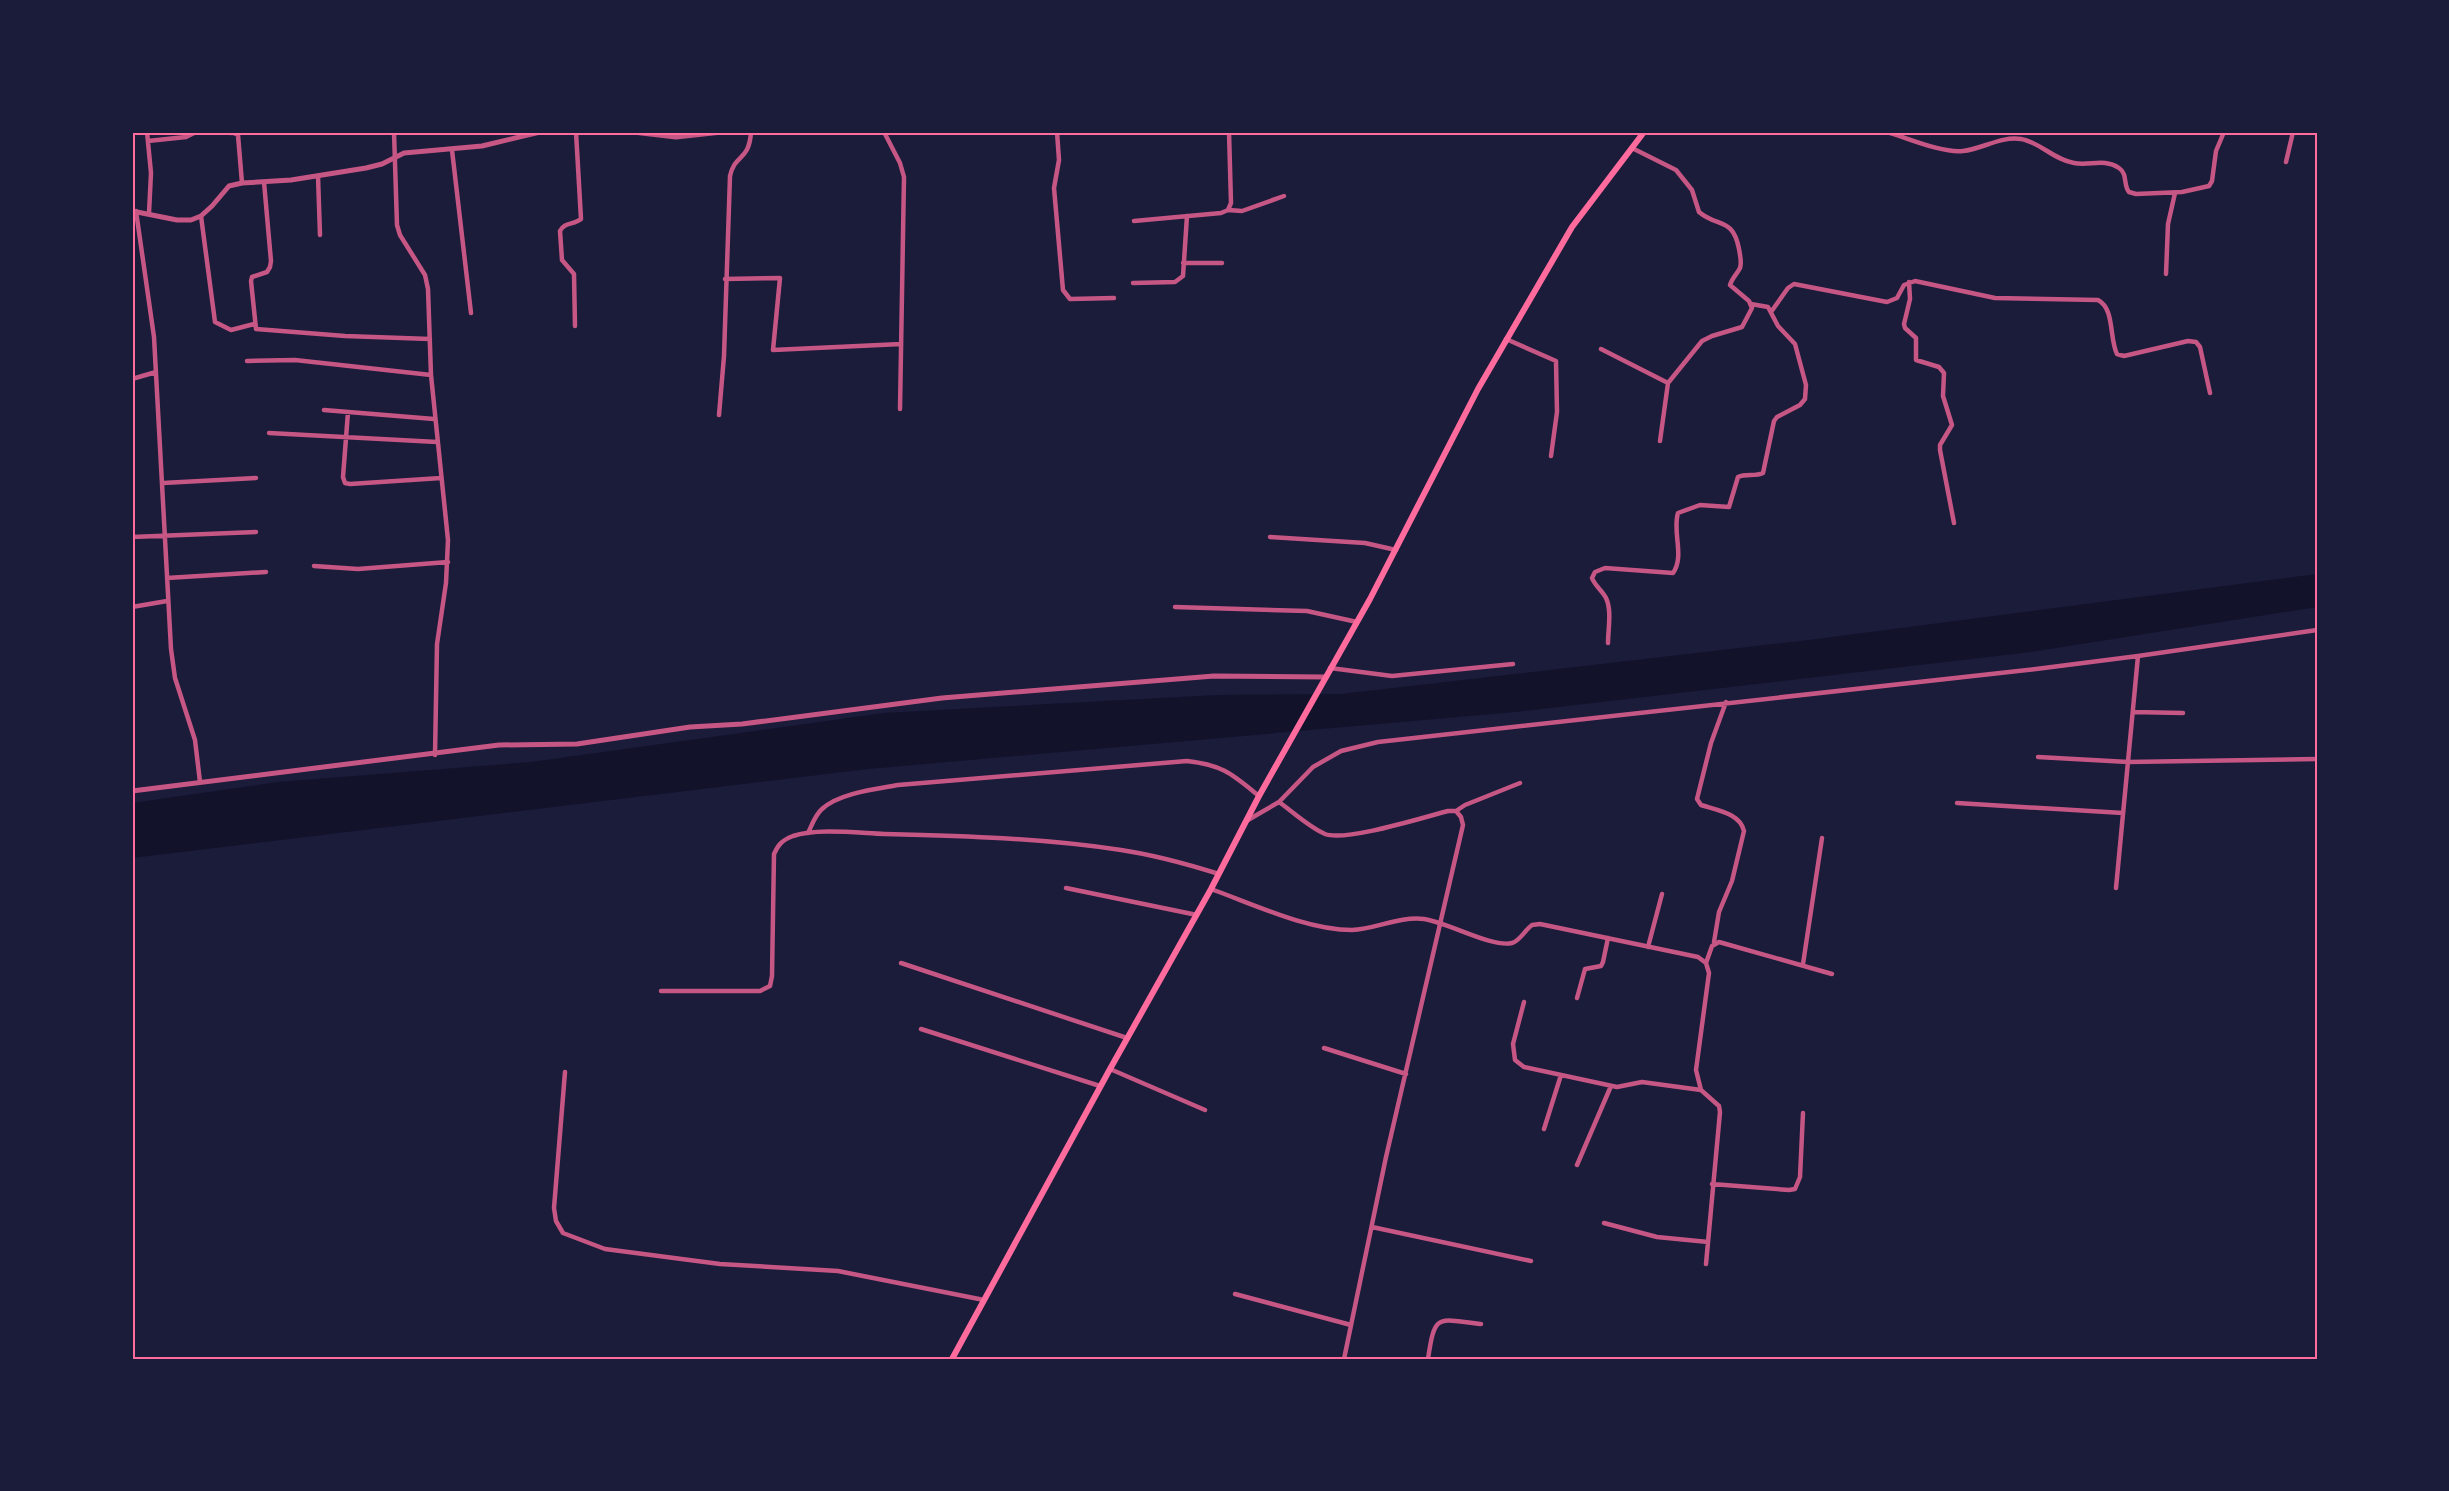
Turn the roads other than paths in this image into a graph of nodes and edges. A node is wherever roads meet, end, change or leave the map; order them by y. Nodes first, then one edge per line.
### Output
1 (147, 132) edge
2 (196, 132) edge
3 (208, 132) edge
4 (394, 132) edge
5 (540, 132) edge
6 (576, 132) edge
7 (633, 132) edge
8 (722, 132) edge
9 (751, 132) edge
10 (884, 132) edge
11 (1057, 132) edge
12 (1229, 132) edge
13 (1644, 132) edge
14 (1887, 132) edge
15 (2224, 132) edge
16 (2294, 132) edge
17 (674, 134) edge
18 (148, 141) junction
19 (1632, 148) junction
20 (452, 150) junction
21 (393, 157) junction
22 (2286, 162) dead end
23 (318, 176) junction
24 (264, 182) junction
25 (242, 183) junction
26 (2175, 193) junction
27 (1284, 196) dead end
28 (1228, 210) junction
29 (134, 212) edge
30 (149, 213) junction
31 (201, 216) junction
32 (1186, 216) junction
33 (1134, 221) dead end
34 (320, 236) dead end
35 (1184, 263) junction
36 (1222, 263) dead end
37 (2166, 274) dead end
38 (726, 279) junction
39 (1909, 282) junction
40 (1133, 283) dead end
41 (1114, 297) dead end
42 (1751, 304) junction
43 (1771, 312) junction
44 (471, 313) dead end
45 (254, 324) junction
46 (575, 326) dead end
47 (430, 339) junction
48 (1506, 339) junction
49 (901, 344) junction
50 (1601, 349) dead end
51 (248, 361) dead end
52 (156, 372) junction
53 (431, 375) junction
54 (132, 379) edge
55 (1668, 382) junction
56 (2210, 393) dead end
57 (900, 409) dead end
58 (324, 410) dead end
59 (348, 412) junction
60 (719, 415) dead end
61 (434, 419) junction
62 (268, 433) dead end
63 (346, 437) junction
64 (1660, 441) dead end
65 (437, 442) junction
66 (1551, 456) dead end
67 (441, 477) junction
68 (256, 478) dead end
69 (163, 483) junction
70 (1954, 523) dead end
71 (256, 532) dead end
72 (166, 536) junction
73 (132, 537) edge
74 (1270, 537) dead end
75 (1396, 550) junction
76 (448, 562) junction
77 (314, 566) dead end
78 (266, 572) dead end
79 (167, 578) junction
80 (167, 602) junction
81 (132, 607) edge
82 (1175, 607) dead end
83 (1357, 622) junction
84 (2317, 630) edge
85 (1608, 643) dead end
86 (2138, 656) junction
87 (1513, 664) dead end
88 (1330, 668) junction
89 (1325, 677) junction
90 (1726, 702) junction
91 (2133, 712) junction
92 (2183, 713) dead end
93 (435, 755) junction
94 (2038, 757) dead end
95 (2317, 759) edge
96 (2128, 762) junction
97 (200, 782) junction
98 (1520, 783) dead end
99 (132, 791) edge
100 (1259, 796) junction
101 (1279, 802) junction
102 (1957, 803) dead end
103 (1456, 811) junction
104 (2123, 813) junction
105 (1247, 820) junction
106 (808, 833) junction
107 (1822, 838) dead end
108 (1219, 874) junction
109 (1066, 888) dead end
110 (2116, 888) dead end
111 (1211, 890) junction
112 (1662, 894) dead end
113 (1197, 915) junction
114 (1441, 923) junction
115 (1608, 938) junction
116 (1714, 942) junction
117 (1648, 947) junction
118 (902, 963) dead end
119 (1706, 963) junction
120 (1803, 964) junction
121 (1832, 974) dead end
122 (661, 990) dead end
123 (1577, 998) dead end
124 (1524, 1002) dead end
125 (921, 1029) dead end
126 (1127, 1038) junction
127 (1324, 1048) dead end
128 (1110, 1069) junction
129 (565, 1072) dead end
130 (1406, 1074) junction
131 (1561, 1075) junction
132 (1100, 1086) junction
133 (1611, 1086) junction
134 (1701, 1090) junction
135 (1205, 1110) dead end
136 (1803, 1113) dead end
137 (1544, 1129) dead end
138 (1577, 1165) dead end
139 (1712, 1184) junction
140 (1604, 1223) dead end
141 (1372, 1227) junction
142 (1708, 1242) junction
143 (1531, 1261) dead end
144 (1706, 1264) dead end
145 (1235, 1294) dead end
146 (984, 1300) junction
147 (1481, 1324) dead end
148 (1351, 1325) junction
149 (952, 1359) edge
150 (1344, 1359) edge
151 (1428, 1359) edge

1 - 18 street
2 - 18 street
3 - 25 street
4 - 21 street
5 - 20 street
6 - 46 street
7 - 17 street
8 - 17 street
9 - 38 street
10 - 49 street
11 - 41 street
12 - 28 street
13 - 19 main road
14 - 26 street
15 - 26 street
16 - 22 street
18 - 30 street
19 - 42 street
19 - 48 main road
20 - 21 street
20 - 44 street
21 - 23 street
21 - 47 street
23 - 24 street
23 - 34 street
24 - 25 street
24 - 45 street
25 - 31 street
26 - 37 street
27 - 28 street
28 - 32 street
29 - 30 street
29 - 52 street
30 - 31 street
31 - 45 street
32 - 33 street
32 - 35 street
35 - 36 street
35 - 40 street
38 - 49 street
38 - 60 street
39 - 43 street
39 - 56 street
39 - 70 street
42 - 43 street
42 - 55 street
43 - 85 street
45 - 47 street
47 - 53 street
48 - 66 street
48 - 75 main road
49 - 57 street
50 - 55 street
51 - 53 street
52 - 54 street
52 - 69 street
53 - 61 street
55 - 64 street
58 - 59 street
59 - 61 street
59 - 63 street
61 - 65 street
62 - 63 street
63 - 65 street
63 - 67 street
65 - 67 street
67 - 76 street
68 - 69 street
69 - 72 street
71 - 72 street
72 - 73 street
72 - 79 street
74 - 75 street
75 - 83 main road
76 - 77 street
76 - 93 street
78 - 79 street
79 - 80 street
80 - 81 street
80 - 97 street
82 - 83 street
83 - 88 main road
84 - 86 street
86 - 90 street
86 - 91 street
87 - 88 street
88 - 89 main road
89 - 93 street
89 - 100 main road
90 - 101 street
90 - 116 street
91 - 92 street
91 - 96 street
93 - 97 street
94 - 96 street
95 - 96 street
96 - 104 street
97 - 99 street
98 - 103 street
100 - 105 main road
100 - 106 street
101 - 103 street
101 - 105 street
102 - 104 street
103 - 114 street
104 - 110 street
105 - 108 main road
106 - 108 street
106 - 122 street
107 - 120 street
108 - 111 main road
109 - 113 street
111 - 113 main road
111 - 114 street
112 - 117 street
113 - 126 main road
114 - 115 street
114 - 130 street
115 - 117 street
115 - 123 street
116 - 119 street
116 - 120 street
117 - 119 street
118 - 126 street
119 - 134 street
120 - 121 street
124 - 131 street
125 - 132 street
126 - 128 main road
127 - 130 street
128 - 132 main road
128 - 135 street
129 - 146 street
130 - 141 street
131 - 133 street
131 - 137 street
132 - 146 main road
133 - 134 street
133 - 138 street
134 - 139 street
136 - 139 street
139 - 142 street
140 - 142 street
141 - 143 street
141 - 148 street
142 - 144 street
145 - 148 street
146 - 149 main road
147 - 151 street
148 - 150 street

